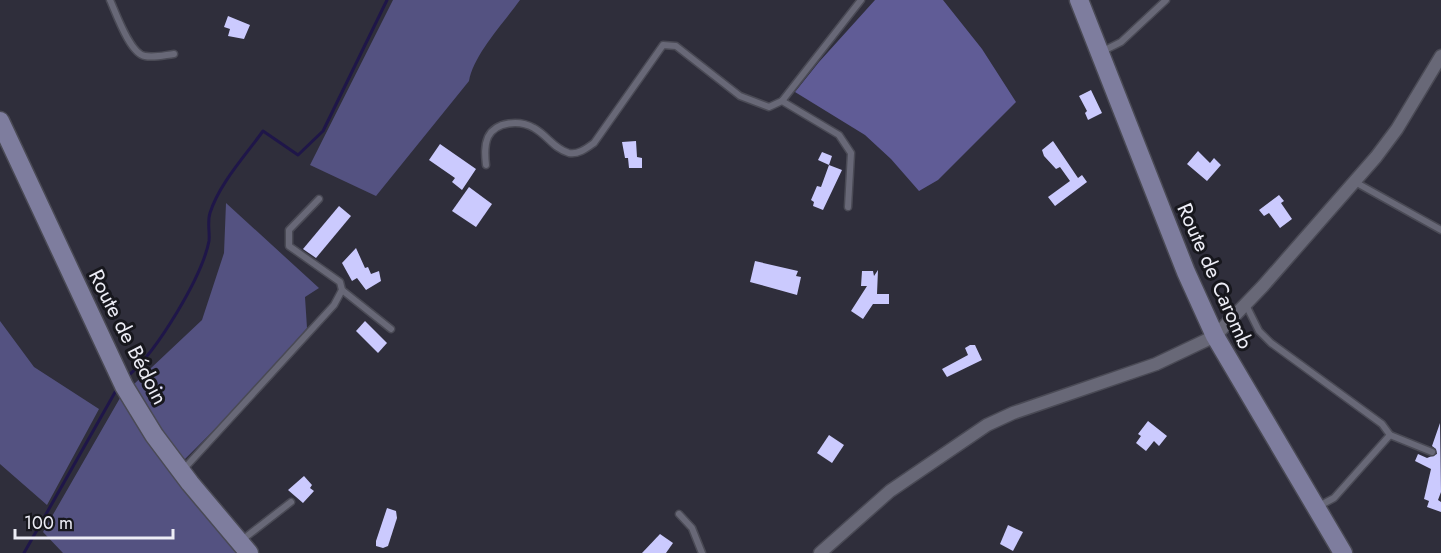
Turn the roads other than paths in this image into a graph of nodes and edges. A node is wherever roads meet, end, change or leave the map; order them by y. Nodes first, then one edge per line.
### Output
1 (110, 0) edge
2 (861, 0) edge
3 (1079, 0) edge
4 (1166, 0) edge
5 (1100, 53) junction
6 (174, 54) dead end
7 (1441, 56) edge
8 (782, 100) junction
9 (0, 121) edge
10 (486, 165) dead end
11 (1355, 182) junction
12 (319, 199) dead end
13 (848, 207) dead end
14 (1441, 230) edge
15 (342, 290) junction
16 (1246, 304) junction
17 (391, 329) dead end
18 (1215, 336) junction
19 (1390, 435) junction
20 (1432, 452) dead end
21 (182, 472) junction
22 (291, 502) dead end
23 (1318, 507) junction
24 (679, 514) dead end
25 (244, 548) edge
26 (702, 553) edge
27 (820, 553) edge
28 (1343, 553) edge

1 - 6 lane
2 - 8 lane
3 - 5 main road, Route de Caromb
4 - 5 lane
5 - 18 main road, Route de Caromb
7 - 11 street
8 - 10 lane
8 - 13 lane
9 - 21 main road, Route de Bédoin
11 - 14 lane
11 - 16 street
12 - 15 lane
15 - 17 lane
15 - 21 lane
16 - 18 street
16 - 19 lane
18 - 23 main road, Route de Caromb
18 - 27 street
19 - 20 lane
19 - 23 lane
21 - 25 main road, Route de Bédoin
22 - 25 lane
23 - 28 main road, Route de Caromb
24 - 26 lane

